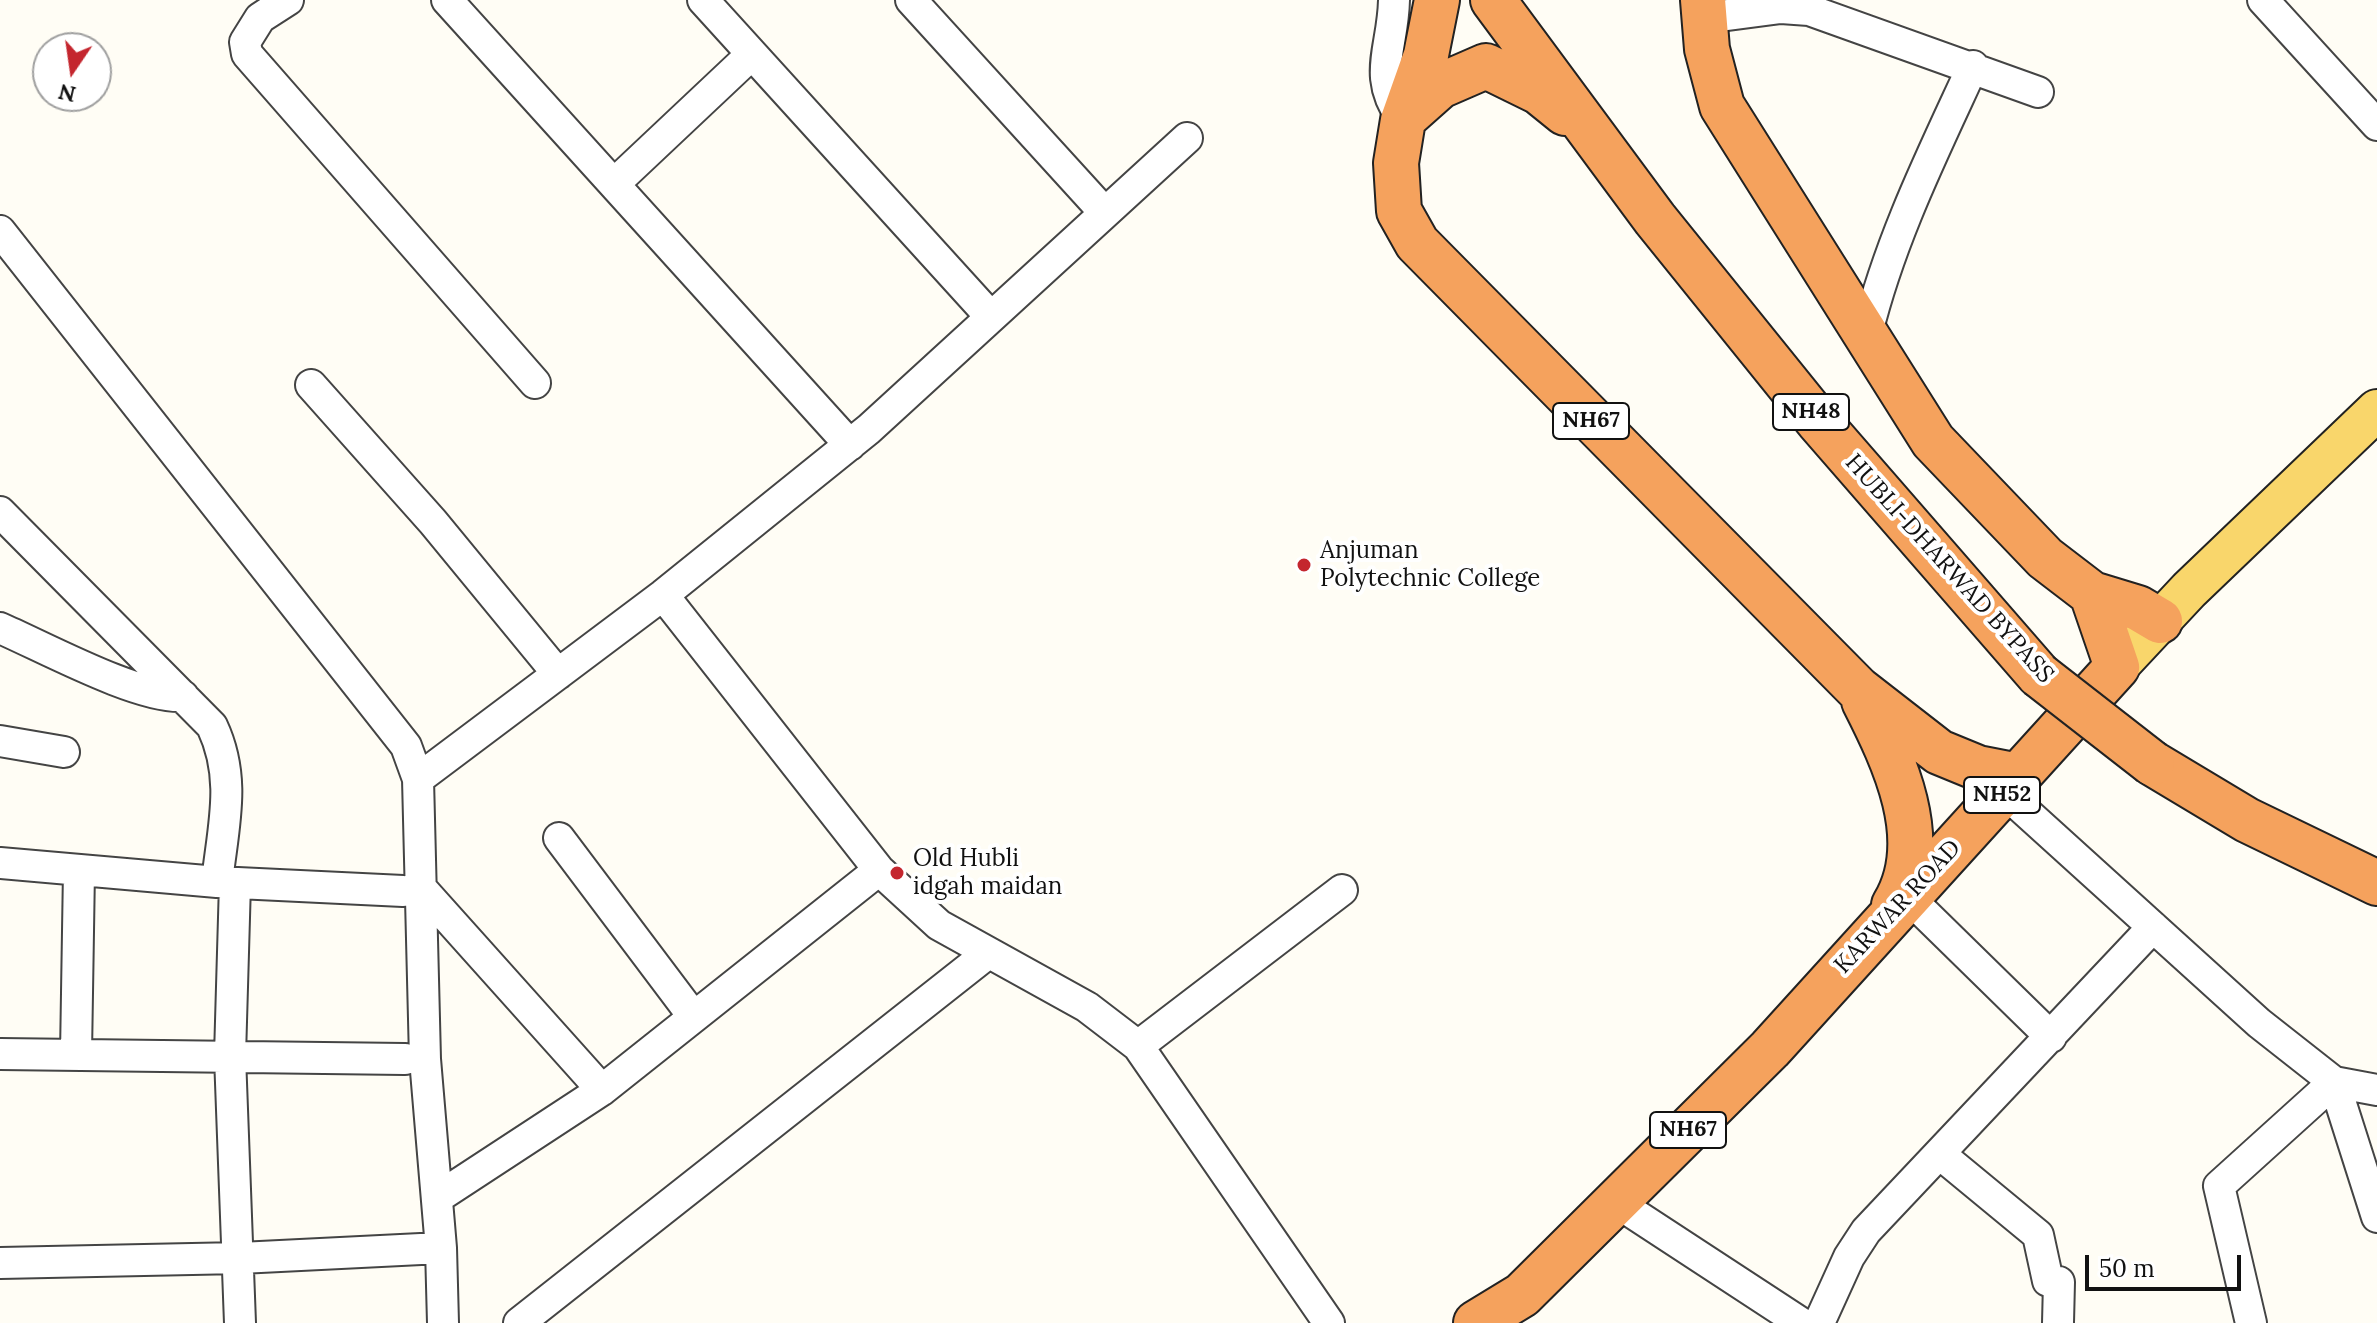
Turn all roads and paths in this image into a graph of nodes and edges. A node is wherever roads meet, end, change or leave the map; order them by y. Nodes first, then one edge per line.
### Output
1 (288, 0) edge
2 (447, 0) edge
3 (703, 0) edge
4 (911, 0) edge
5 (1394, 0) edge
6 (1437, 0) edge
7 (1493, 0) edge
8 (1521, 0) edge
9 (2263, 0) edge
10 (1704, 9) edge
11 (752, 54) junction
12 (1973, 66) junction
13 (2038, 92) dead end
14 (1403, 120) junction
15 (2377, 125) edge
16 (1187, 138) dead end
17 (1597, 139) junction
18 (614, 184) junction
19 (1105, 213) junction
20 (0, 231) edge
21 (991, 317) junction
22 (1867, 333) junction
23 (535, 383) dead end
24 (311, 385) dead end
25 (2377, 410) edge
26 (850, 445) junction
27 (0, 512) edge
28 (2092, 594) junction
29 (663, 595) junction
30 (2160, 621) junction
31 (2, 636) edge
32 (2117, 667) junction
33 (558, 674) junction
34 (1858, 689) junction
35 (183, 696) junction
36 (0, 741) edge
37 (64, 752) dead end
38 (418, 779) junction
39 (2012, 784) junction
40 (559, 838) dead end
41 (0, 863) edge
42 (79, 870) junction
43 (879, 870) junction
44 (226, 883) junction
45 (2377, 883) edge
46 (412, 890) junction
47 (1342, 890) dead end
48 (1896, 908) junction
49 (2153, 927) junction
50 (1010, 966) junction
51 (693, 1016) junction
52 (2051, 1037) junction
53 (1138, 1046) junction
54 (0, 1054) edge
55 (76, 1054) junction
56 (230, 1056) junction
57 (405, 1059) dead end
58 (2334, 1082) junction
59 (602, 1090) junction
60 (2377, 1090) edge
61 (1941, 1155) junction
62 (437, 1198) junction
63 (1616, 1202) junction
64 (2377, 1217) edge
65 (441, 1248) junction
66 (240, 1258) junction
67 (0, 1263) edge
68 (240, 1323) edge
69 (443, 1323) edge
70 (519, 1323) edge
71 (1329, 1323) edge
72 (1476, 1323) edge
73 (1801, 1323) edge
74 (1819, 1323) edge
75 (2058, 1323) edge
76 (2251, 1323) edge

1 - 23 street
2 - 18 street
3 - 11 street
4 - 19 street
5 - 14 street
6 - 14 highway
7 - 17 highway, HUBLI-DHARWAD BYPASS / NH48
8 - 17 highway
9 - 15 street
10 - 12 street
10 - 22 highway
11 - 18 street
11 - 21 street
12 - 13 street
12 - 22 street
14 - 17 highway
14 - 34 highway, NH67
16 - 19 street
17 - 45 highway, HUBLI-DHARWAD BYPASS / NH48, bridge
18 - 26 street
19 - 21 street
20 - 38 street
21 - 26 street
22 - 28 highway
24 - 33 street
25 - 30 main road, KARWAR ROAD / NH52
26 - 29 street
27 - 35 street
28 - 30 highway
28 - 32 highway
29 - 33 street
29 - 43 street
30 - 32 main road, KARWAR ROAD / NH52
31 - 35 street
32 - 39 highway, KARWAR ROAD / NH52
33 - 38 street
34 - 39 highway
34 - 48 highway, NH67
35 - 44 street
36 - 37 street
38 - 46 street
39 - 48 highway, KARWAR ROAD / NH52
39 - 49 street
40 - 51 street
41 - 42 street
42 - 44 street
42 - 55 street
43 - 50 street
43 - 51 street
44 - 46 street
44 - 56 street
46 - 59 street
46 - 62 street
47 - 53 street
48 - 52 street
48 - 63 highway, KARWAR ROAD / NH67
49 - 52 street
49 - 58 street
50 - 53 street
50 - 70 street
51 - 59 street
52 - 61 street
53 - 71 street
54 - 55 street
55 - 56 street
56 - 57 street
56 - 66 street
58 - 60 street
58 - 64 street
58 - 76 street
59 - 62 street
61 - 74 street
61 - 75 street
62 - 65 street
63 - 72 highway, KARWAR ROAD / NH67
63 - 73 street
65 - 66 street
65 - 69 street
66 - 67 street
66 - 68 street

